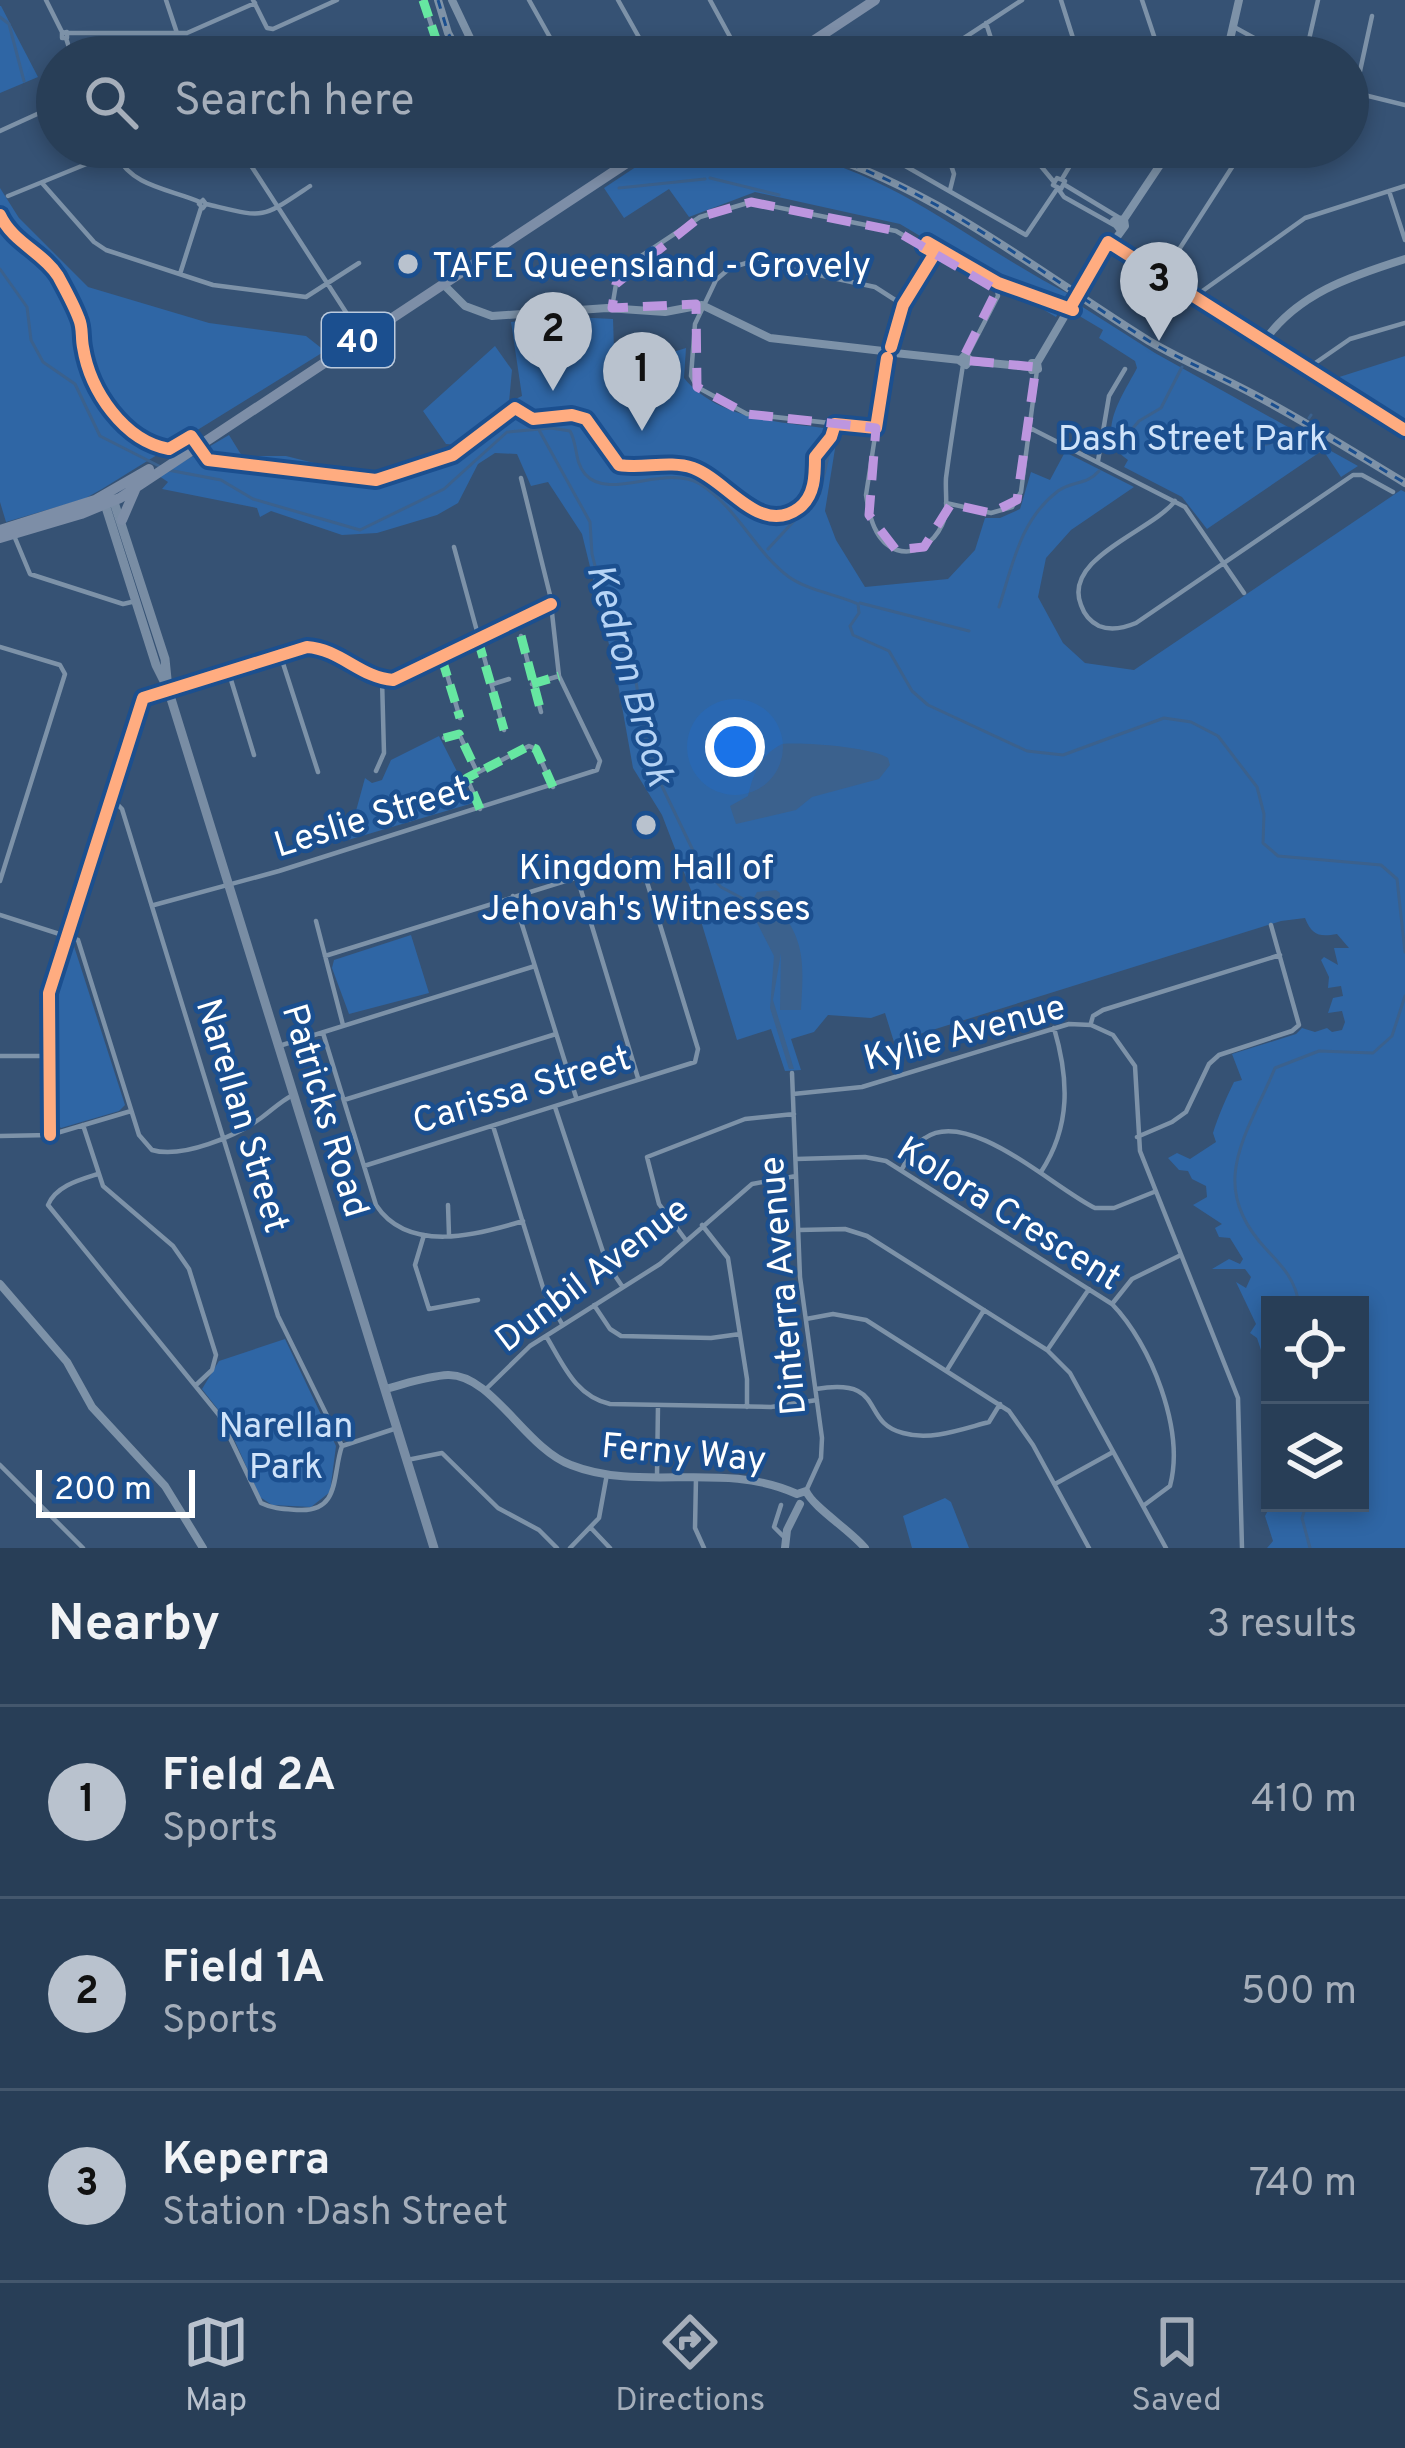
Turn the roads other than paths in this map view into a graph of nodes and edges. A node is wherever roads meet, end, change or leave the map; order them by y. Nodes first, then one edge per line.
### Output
1 (46, 0) edge
2 (166, 0) edge
3 (337, 0) edge
4 (423, 0) edge
5 (452, 0) edge
6 (529, 0) edge
7 (619, 0) edge
8 (710, 0) edge
9 (875, 0) edge
10 (1022, 0) edge
11 (1061, 0) edge
12 (1142, 0) edge
13 (1239, 0) edge
14 (1318, 0) edge
15 (254, 2) edge
16 (1372, 16) dead end
17 (986, 23) junction
18 (1233, 27) junction
19 (176, 33) junction
20 (65, 34) joint
21 (435, 36) edge
22 (469, 36) edge
23 (549, 36) edge
24 (639, 36) edge
25 (730, 36) edge
26 (821, 36) edge
27 (966, 36) edge
28 (990, 36) edge
29 (1072, 36) edge
30 (1154, 36) edge
31 (1231, 36) edge
32 (1250, 36) edge
33 (1310, 36) edge
34 (1366, 36) edge
35 (1369, 96) edge
36 (1405, 105) edge
37 (36, 114) edge
38 (0, 130) edge
39 (76, 168) edge
40 (125, 168) edge
41 (252, 168) edge
42 (619, 168) edge
43 (910, 168) edge
44 (952, 168) edge
45 (1044, 168) edge
46 (1069, 168) edge
47 (1158, 168) edge
48 (1231, 168) edge
49 (42, 183) junction
50 (1059, 185) junction
51 (310, 186) dead end
52 (1405, 186) edge
53 (950, 190) junction
54 (1389, 191) junction
55 (8, 196) dead end
56 (202, 205) junction
57 (278, 208) junction
58 (1118, 223) junction
59 (1405, 240) edge
60 (1110, 243) junction
61 (935, 253) junction
62 (1405, 259) edge
63 (359, 263) dead end
64 (180, 274) junction
65 (1162, 276) junction
66 (443, 284) junction
67 (328, 285) junction
68 (1194, 297) junction
69 (903, 304) junction
70 (702, 305) junction
71 (612, 308) junction
72 (1405, 323) edge
73 (362, 337) junction
74 (1263, 343) junction
75 (889, 352) junction
76 (965, 360) junction
77 (1035, 366) junction
78 (1125, 369) dead end
79 (1306, 369) junction
80 (876, 428) junction
81 (1030, 428) junction
82 (1405, 430) edge
83 (1098, 461) junction
84 (521, 478) dead end
85 (141, 480) junction
86 (1394, 492) dead end
87 (108, 499) junction
88 (1175, 501) junction
89 (946, 503) junction
90 (122, 520) junction
91 (7, 532) edge
92 (454, 547) dead end
93 (1224, 564) junction
94 (1244, 592) dead end
95 (141, 600) junction
96 (551, 604) junction
97 (521, 636) dead end
98 (478, 640) junction
99 (0, 646) edge
100 (280, 654) junction
101 (442, 658) junction
102 (227, 670) junction
103 (559, 676) junction
104 (382, 680) junction
105 (509, 680) dead end
106 (493, 684) junction
107 (532, 684) junction
108 (168, 689) junction
109 (541, 712) dead end
110 (460, 718) dead end
111 (504, 730) dead end
112 (444, 738) dead end
113 (254, 755) dead end
114 (376, 771) dead end
115 (318, 772) dead end
116 (477, 772) junction
117 (553, 787) junction
118 (110, 798) junction
119 (481, 809) junction
120 (577, 877) junction
121 (0, 881) edge
122 (228, 884) junction
123 (513, 896) junction
124 (154, 905) junction
125 (0, 915) edge
126 (316, 921) dead end
127 (1271, 925) dead end
128 (67, 935) junction
129 (1280, 955) junction
130 (325, 956) junction
131 (535, 966) junction
132 (1091, 1025) junction
133 (344, 1027) junction
134 (1054, 1028) junction
135 (323, 1033) junction
136 (556, 1034) junction
137 (279, 1046) junction
138 (0, 1056) edge
139 (49, 1056) junction
140 (792, 1073) dead end
141 (638, 1080) junction
142 (793, 1094) junction
143 (294, 1095) junction
144 (343, 1100) junction
145 (577, 1100) junction
146 (555, 1107) junction
147 (130, 1111) junction
148 (794, 1114) junction
149 (83, 1126) junction
150 (494, 1126) junction
151 (50, 1135) junction
152 (0, 1136) edge
153 (223, 1136) junction
154 (1137, 1137) junction
155 (796, 1159) junction
156 (364, 1166) junction
157 (902, 1169) junction
158 (1041, 1173) junction
159 (98, 1174) junction
160 (796, 1176) junction
161 (1155, 1191) junction
162 (448, 1205) dead end
163 (523, 1221) junction
164 (703, 1225) junction
165 (799, 1230) junction
166 (424, 1235) junction
167 (449, 1236) junction
168 (686, 1239) junction
169 (1181, 1255) junction
170 (0, 1284) edge
171 (622, 1286) junction
172 (1088, 1289) junction
173 (478, 1300) dead end
174 (1112, 1304) junction
175 (594, 1305) junction
176 (984, 1310) junction
177 (806, 1318) junction
178 (562, 1324) junction
179 (740, 1334) junction
180 (545, 1336) junction
181 (1046, 1350) junction
182 (947, 1370) junction
183 (195, 1386) junction
184 (816, 1388) junction
185 (385, 1389) junction
186 (484, 1391) junction
187 (817, 1400) junction
188 (1000, 1404) junction
189 (658, 1405) junction
190 (747, 1407) junction
191 (397, 1427) junction
192 (342, 1446) junction
193 (1113, 1452) junction
194 (407, 1460) junction
195 (0, 1465) edge
196 (608, 1474) junction
197 (657, 1475) junction
198 (696, 1475) junction
199 (1054, 1485) junction
200 (803, 1497) junction
201 (782, 1505) dead end
202 (1143, 1506) junction
203 (591, 1528) junction
204 (785, 1543) edge
205 (83, 1548) edge
206 (203, 1548) edge
207 (434, 1548) edge
208 (556, 1548) edge
209 (570, 1548) edge
210 (610, 1548) edge
211 (704, 1548) edge
212 (865, 1548) edge
213 (1089, 1548) edge
214 (1166, 1548) edge
215 (1242, 1548) edge

1 - 20 street
2 - 19 street
3 - 15 street
4 - 21 street
5 - 22 street
6 - 23 street
7 - 24 street
8 - 25 street
9 - 26 main road
10 - 17 street
11 - 29 street
12 - 30 street
13 - 18 street
14 - 33 street
15 - 19 street
16 - 34 street
17 - 27 street
17 - 28 street
18 - 31 street
18 - 32 street
19 - 20 street
35 - 36 street
37 - 38 street
39 - 49 street
40 - 56 street
41 - 57 street
42 - 66 main road, 40
43 - 53 street
44 - 53 street
45 - 50 street
46 - 50 street
47 - 58 street
48 - 65 street
49 - 55 street
49 - 64 street
50 - 53 street
50 - 58 street
51 - 57 street
52 - 54 street
54 - 59 street
54 - 68 street
56 - 57 street
56 - 64 street
57 - 67 street
58 - 60 street
60 - 65 street
60 - 77 street, bridge
61 - 69 street
61 - 71 street
61 - 76 street
62 - 74 street
63 - 67 street
64 - 67 street
65 - 68 street
66 - 71 street
66 - 73 main road, 40
67 - 73 street
68 - 74 street
69 - 70 street
69 - 75 street
70 - 71 street
70 - 75 street
70 - 80 street
72 - 79 street
73 - 85 main road, 40
74 - 79 street
75 - 76 street
75 - 80 street
76 - 77 street
76 - 89 street
77 - 81 street
78 - 83 street
79 - 82 street
80 - 89 street
81 - 83 street
81 - 89 street
83 - 88 street
84 - 96 street
85 - 87 main road, 40
85 - 90 main road
86 - 93 street
87 - 90 main road, Patricks Road
87 - 91 main road, 40
87 - 95 main road, Patricks Road
88 - 93 street
88 - 93 street
90 - 95 main road, Patricks Road
91 - 95 street
92 - 98 street
93 - 94 street
95 - 108 main road, Patricks Road
96 - 98 street
96 - 103 street
97 - 107 street
98 - 101 street
98 - 106 street
99 - 121 street
100 - 102 street
100 - 104 street
100 - 115 street
101 - 104 street
101 - 110 street
102 - 108 street
102 - 113 street
103 - 107 street
103 - 117 street, Leslie Street
104 - 114 street
105 - 106 street
106 - 111 street
107 - 109 street
108 - 118 street
108 - 122 main road, Patricks Road
112 - 116 street
116 - 117 street
116 - 119 street
117 - 119 street, Leslie Street
118 - 124 street, Narellan Street
118 - 128 street
119 - 122 street, Leslie Street
120 - 123 street
120 - 141 street
120 - 141 street, Carissa Street
122 - 124 street, Leslie Street
122 - 137 main road, Patricks Road
123 - 130 street
123 - 131 street
124 - 153 street, Narellan Street
125 - 128 street
126 - 130 street
127 - 129 street
128 - 139 street
128 - 147 street
129 - 132 street
129 - 154 street
130 - 133 street
131 - 133 street
131 - 136 street
132 - 134 street, Kylie Avenue
132 - 154 street, Kylie Avenue
133 - 135 street
134 - 142 street, Kylie Avenue
134 - 158 street
135 - 137 street
135 - 144 street
136 - 144 street
136 - 145 street
137 - 143 main road, Patricks Road
138 - 139 street
139 - 151 street
140 - 142 street, Dinterra Avenue
141 - 145 street, Carissa Street
142 - 148 street, Dinterra Avenue
143 - 153 street
143 - 185 main road, Patricks Road
144 - 156 street
145 - 146 street, Carissa Street
146 - 150 street, Carissa Street
146 - 171 street
147 - 149 street
147 - 153 street
148 - 155 street, Dinterra Avenue
148 - 168 street
149 - 151 street
149 - 159 street
150 - 156 street, Carissa Street
150 - 163 street
151 - 152 street
153 - 192 street, Narellan Street
154 - 161 street, Kylie Avenue
155 - 157 street, Kolora Crescent
155 - 160 street, Dinterra Avenue
156 - 166 street
157 - 158 street
157 - 172 street, Kolora Crescent
158 - 161 street
159 - 183 street
159 - 183 street
160 - 164 street, Dunbil Avenue
160 - 165 street, Dinterra Avenue
161 - 169 street, Kylie Avenue
162 - 167 street
163 - 167 street
163 - 178 street
164 - 168 street, Dunbil Avenue
164 - 179 street
165 - 176 street
165 - 177 street, Dinterra Avenue
166 - 167 street
166 - 173 street
168 - 171 street, Dunbil Avenue
169 - 174 street
169 - 215 street, Kylie Avenue
170 - 206 street
171 - 175 street, Dunbil Avenue
172 - 174 street, Kolora Crescent
172 - 181 street
174 - 202 street, Kolora Crescent
175 - 178 street, Dunbil Avenue
175 - 179 street
176 - 181 street
176 - 182 street
177 - 182 street
177 - 184 street, Dinterra Avenue
178 - 180 street, Dunbil Avenue
179 - 190 street
180 - 186 street, Dunbil Avenue
180 - 189 street
181 - 193 street
182 - 188 street
183 - 192 street
184 - 187 street, Dinterra Avenue
184 - 188 street
185 - 186 street
185 - 191 main road, Patricks Road
186 - 196 street, Ferny Way
187 - 190 street
187 - 200 street, Dinterra Avenue
188 - 199 street
189 - 190 street
189 - 197 street
191 - 192 street
191 - 194 main road, Patricks Road
193 - 199 street
193 - 202 street
194 - 207 main road, Patricks Road
194 - 208 street
195 - 205 street
196 - 197 street, Ferny Way
196 - 203 street
197 - 198 street, Ferny Way
198 - 200 street, Ferny Way
198 - 211 street
199 - 213 street
200 - 204 street
200 - 212 street, Ferny Way
201 - 204 street
202 - 214 street
203 - 209 street
203 - 210 street

